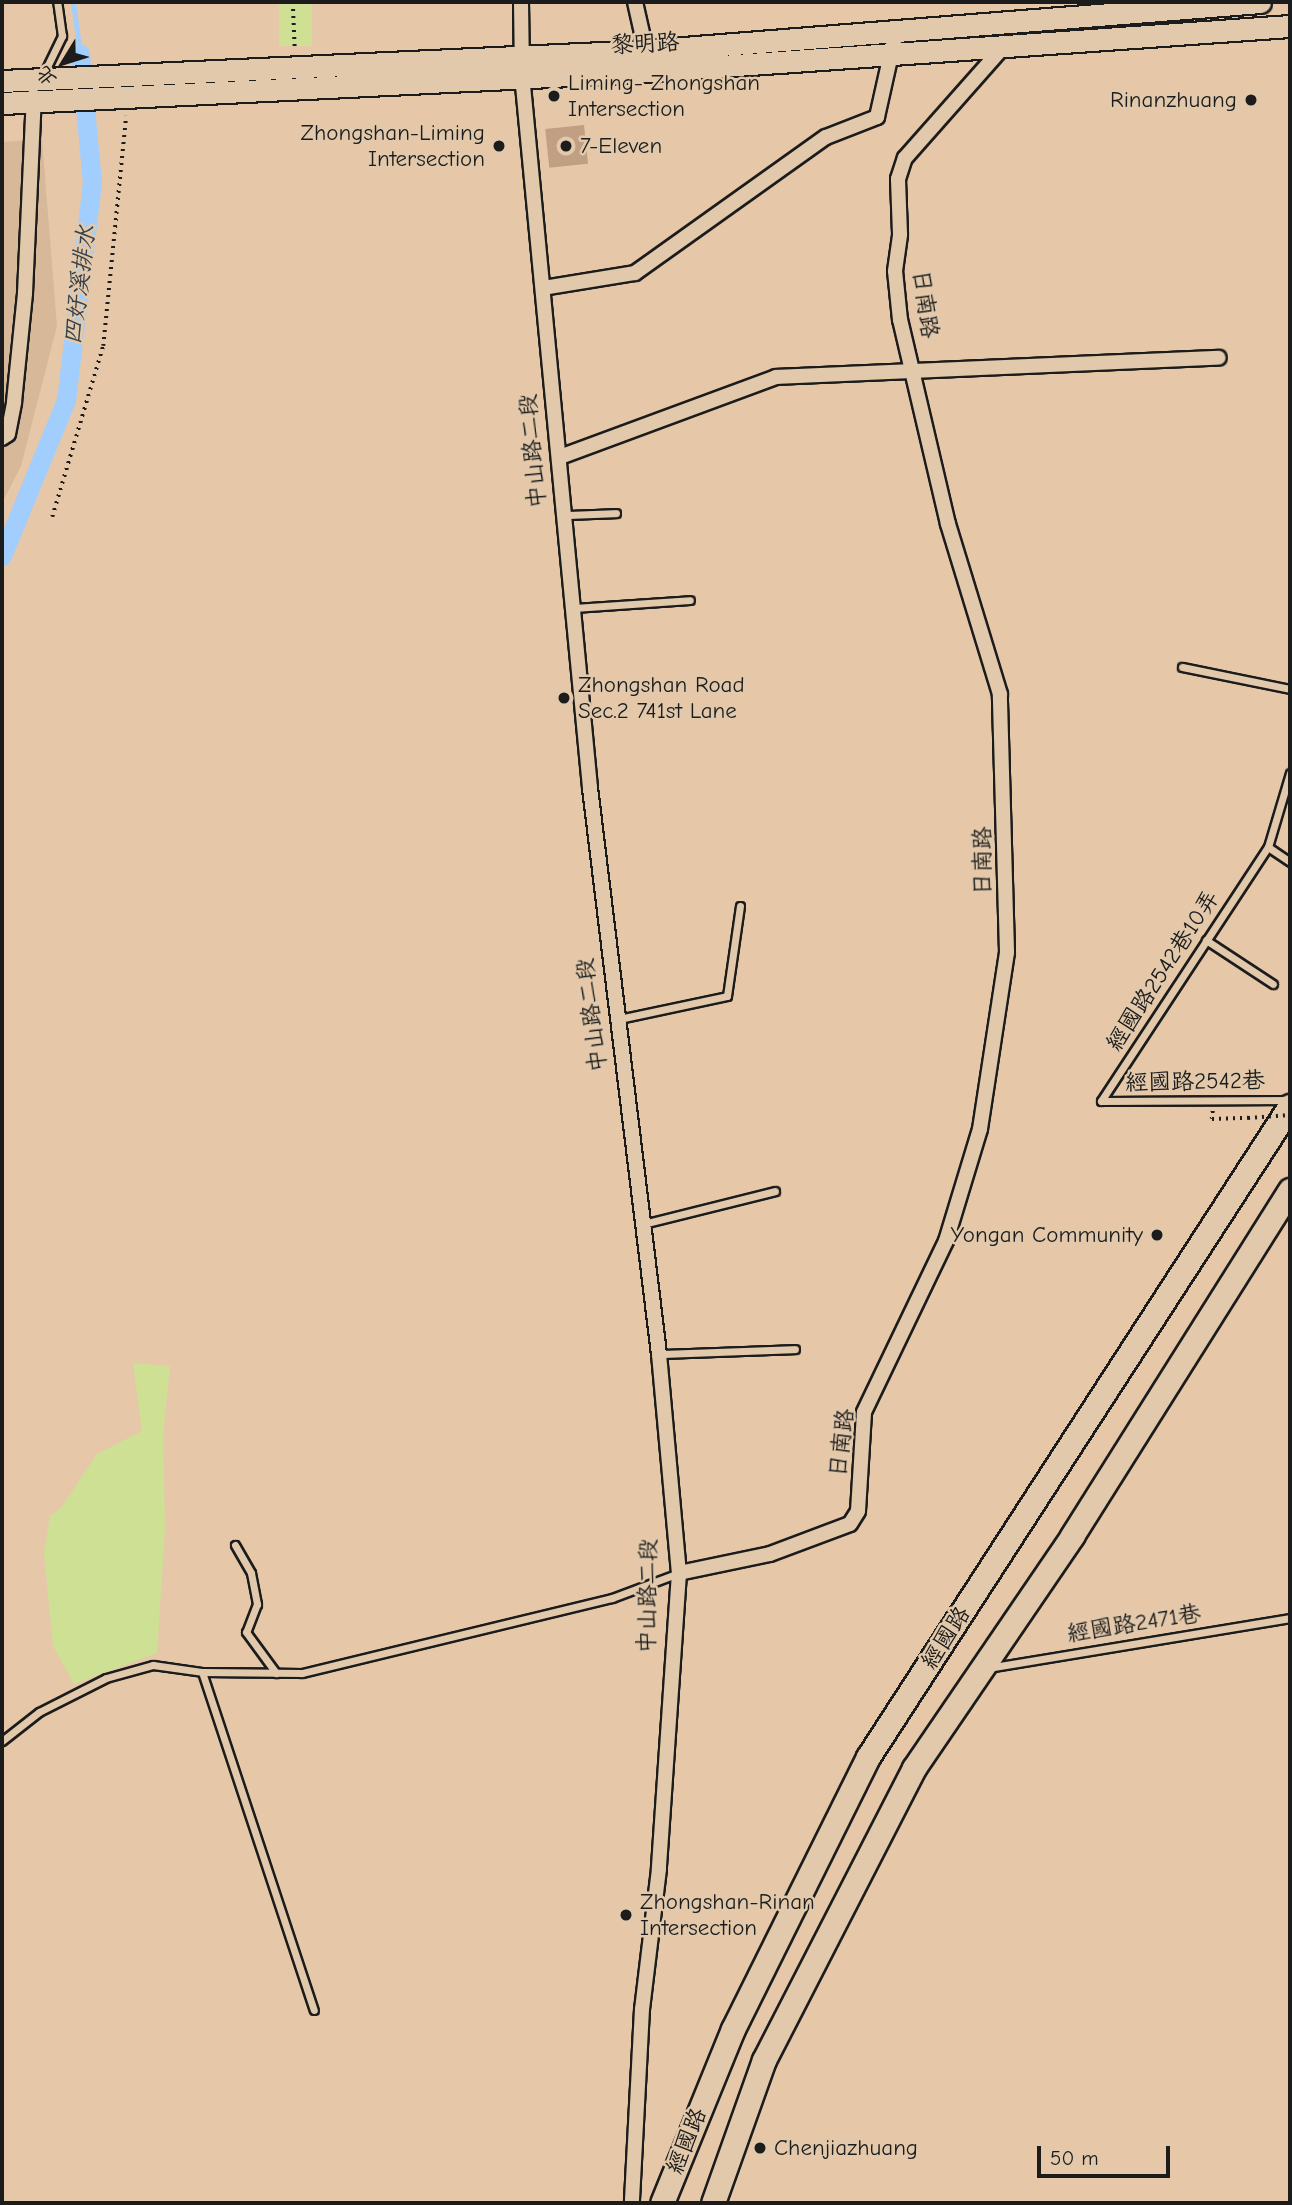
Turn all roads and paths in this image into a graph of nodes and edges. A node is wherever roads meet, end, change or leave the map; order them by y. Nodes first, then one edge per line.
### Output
1 (57, 2) edge
2 (293, 2) edge
3 (520, 2) edge
4 (635, 2) edge
5 (1030, 2) edge
6 (1260, 2) edge
7 (1016, 20) junction
8 (1290, 26) edge
9 (896, 33) junction
10 (1005, 46) junction
11 (646, 51) junction
12 (894, 55) junction
13 (523, 65) junction
14 (296, 66) junction
15 (43, 78) junction
16 (2, 81) edge
17 (124, 97) junction
18 (39, 101) junction
19 (2, 103) edge
20 (543, 288) junction
21 (1219, 358) dead end
22 (915, 373) junction
23 (2, 438) edge
24 (560, 457) junction
25 (617, 513) dead end
26 (565, 515) junction
27 (52, 517) dead end
28 (690, 600) dead end
29 (574, 608) junction
30 (1182, 667) dead end
31 (1290, 689) edge
32 (1290, 774) edge
33 (1268, 847) junction
34 (1290, 862) edge
35 (740, 906) dead end
36 (1206, 940) junction
37 (1272, 984) dead end
38 (619, 1019) junction
39 (1290, 1100) edge
40 (1101, 1101) joint
41 (1290, 1106) edge
42 (1290, 1115) edge
43 (1212, 1119) dead end
44 (1290, 1190) edge
45 (775, 1191) dead end
46 (643, 1224) junction
47 (795, 1349) dead end
48 (659, 1354) junction
49 (234, 1545) dead end
50 (679, 1573) junction
51 (1290, 1618) edge
52 (984, 1669) junction
53 (202, 1672) junction
54 (276, 1673) junction
55 (2, 1741) edge
56 (314, 2010) dead end
57 (632, 2203) edge
58 (662, 2203) edge
59 (713, 2203) edge

1 - 15 lane
2 - 14 path
3 - 13 street, 中山路二段
4 - 11 street
5 - 7 street
6 - 7 street, 黎明路
7 - 9 street, 黎明路
7 - 10 street
8 - 10 street, 黎明路
9 - 11 street, 黎明路
9 - 12 street
10 - 12 street, 黎明路
10 - 22 street, 日南路
11 - 13 street, 黎明路
12 - 13 street, 黎明路
12 - 20 street
13 - 14 street, 黎明路
13 - 17 street, 黎明路
13 - 20 street, 中山路二段
14 - 15 street, 黎明路
15 - 16 street, 黎明路
15 - 18 street
17 - 18 street, 黎明路
17 - 27 path
18 - 19 street, 黎明路
18 - 23 street
20 - 24 street, 中山路二段
21 - 22 street
22 - 24 street
22 - 50 street, 日南路
24 - 26 street, 中山路二段
25 - 26 lane
26 - 29 street, 中山路二段
28 - 29 lane
29 - 38 street, 中山路二段
30 - 31 lane
32 - 33 lane, 經國路2542巷10弄
33 - 34 lane
33 - 36 lane, 經國路2542巷10弄
35 - 38 lane
36 - 37 lane
36 - 40 lane, 經國路2542巷10弄
38 - 46 street, 中山路二段
39 - 40 lane, 經國路2542巷
41 - 58 main road, 經國路
42 - 43 path, bridge
44 - 52 main road, 經國路
45 - 46 lane
46 - 48 street, 中山路二段
47 - 48 lane
48 - 50 street, 中山路二段
49 - 54 lane
50 - 54 lane
50 - 57 street, 中山路二段
51 - 52 lane, 經國路2471巷
52 - 59 main road, 經國路
53 - 54 lane
53 - 55 lane
53 - 56 lane

